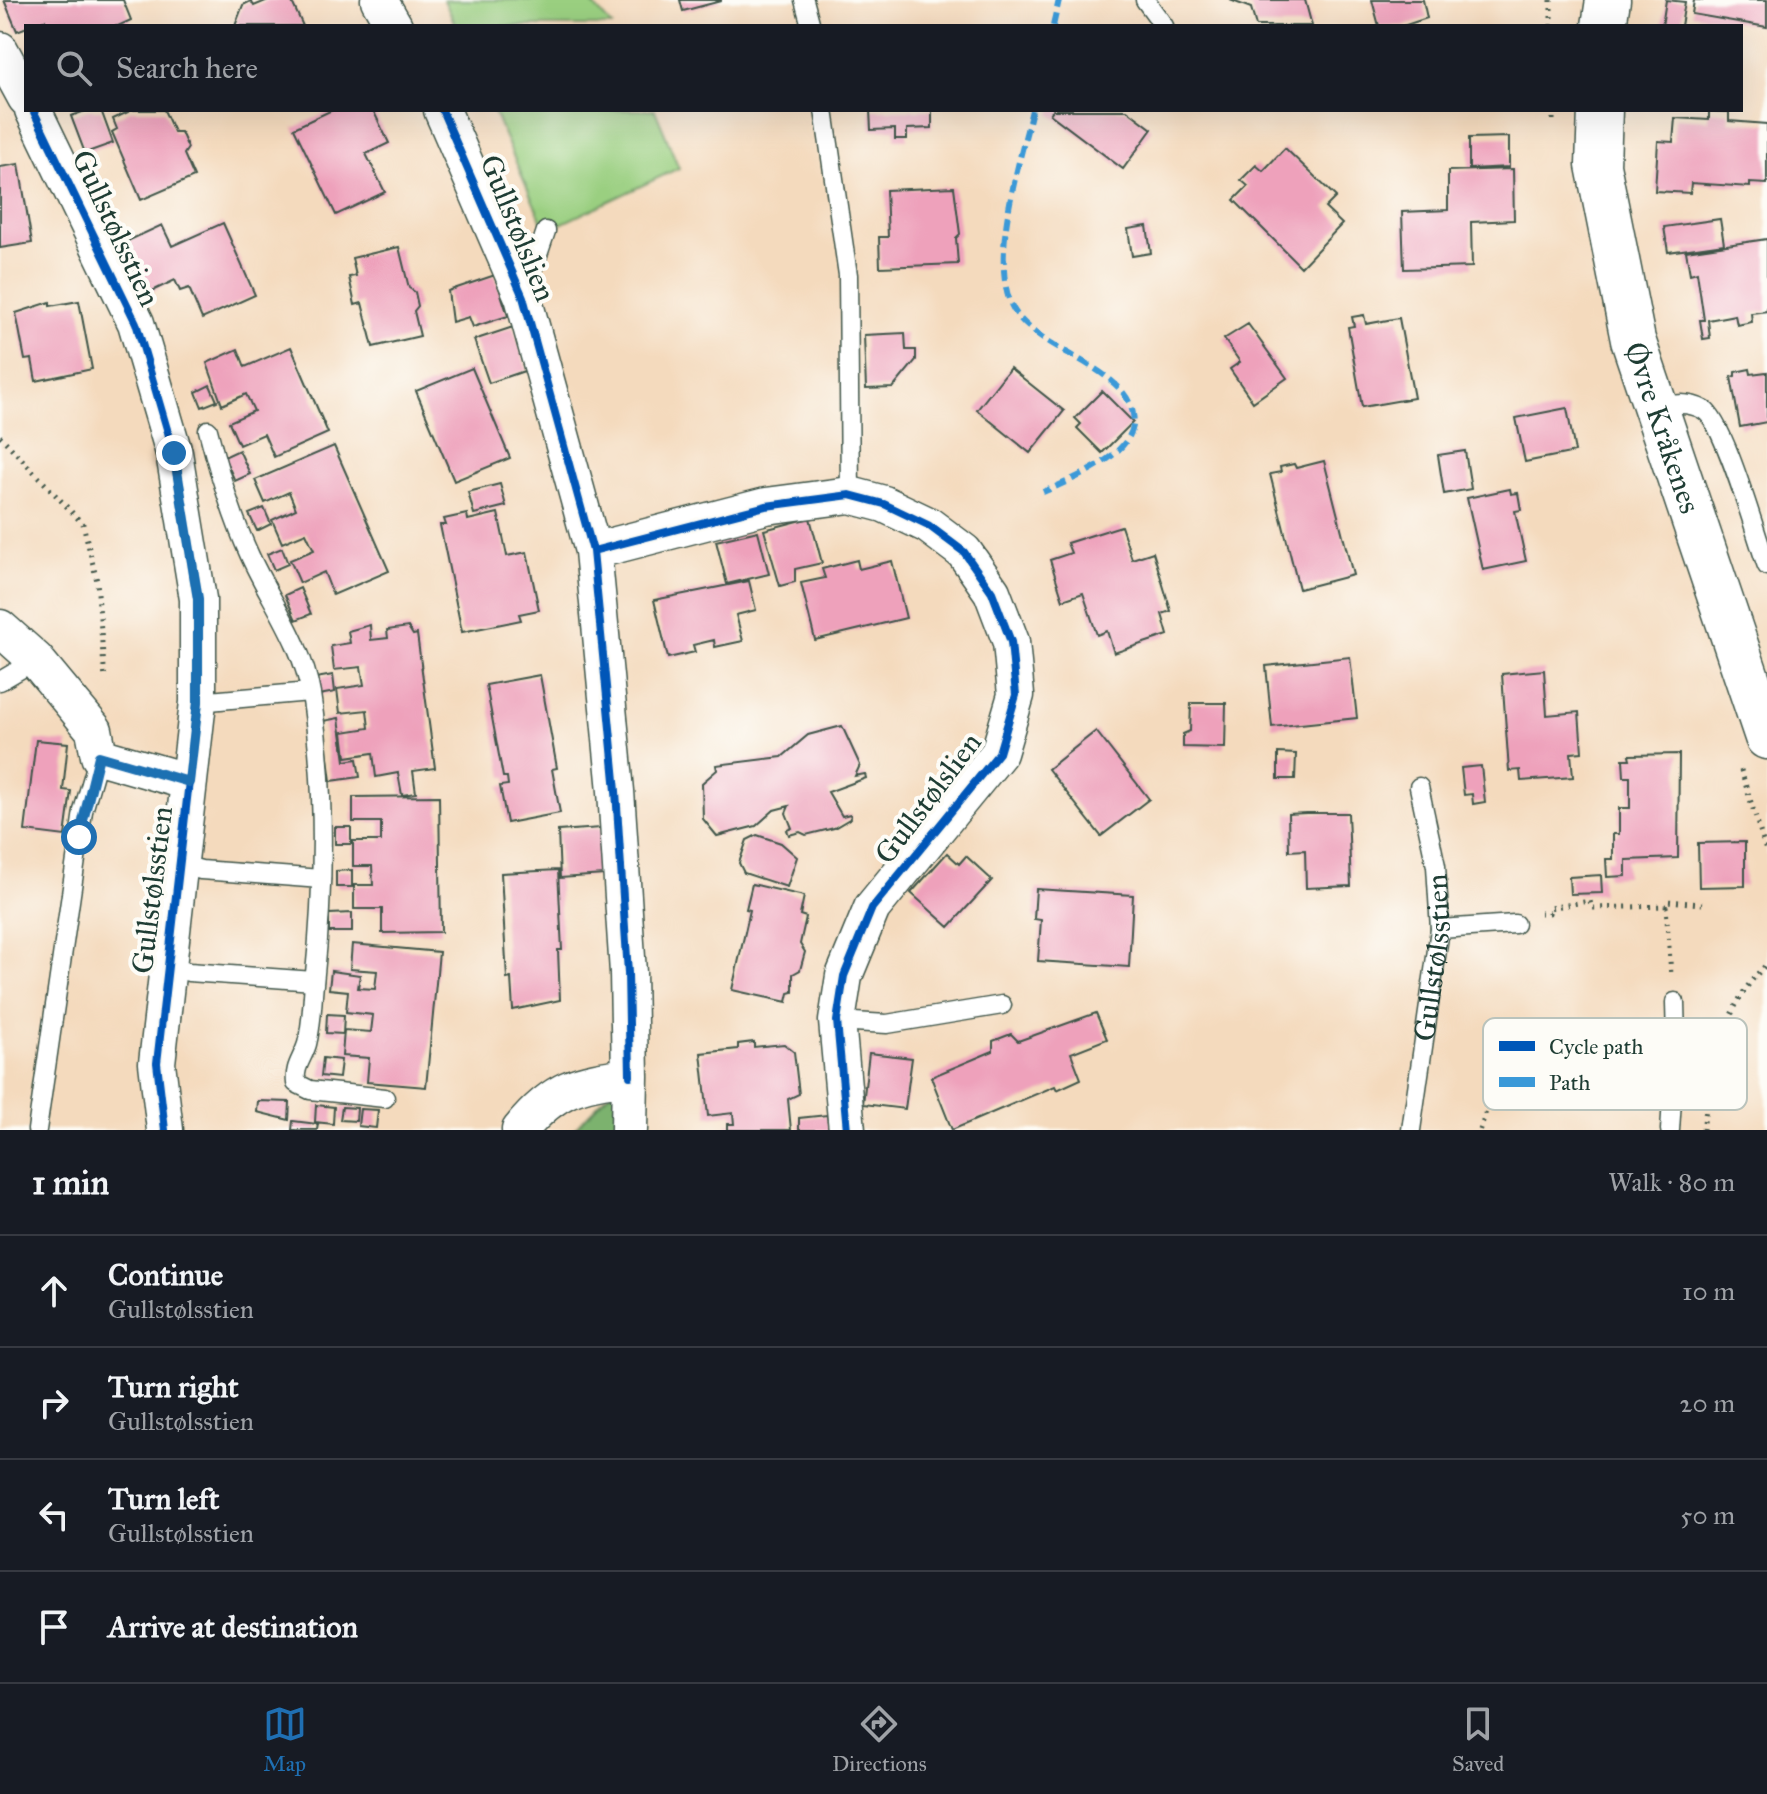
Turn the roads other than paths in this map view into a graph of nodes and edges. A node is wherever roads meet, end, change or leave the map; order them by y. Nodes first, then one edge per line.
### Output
1 (379, 0) edge
2 (804, 0) edge
3 (1145, 0) edge
4 (1608, 0) edge
5 (393, 24) edge
6 (810, 24) edge
7 (1163, 24) edge
8 (1604, 24) edge
9 (0, 50) edge
10 (24, 94) edge
11 (34, 112) edge
12 (443, 112) edge
13 (824, 112) edge
14 (1600, 112) edge
15 (546, 231) dead end
16 (523, 297) junction
17 (1656, 408) junction
18 (208, 430) dead end
19 (850, 495) junction
20 (593, 551) junction
21 (1767, 566) edge
22 (0, 628) edge
23 (36, 660) junction
24 (0, 681) edge
25 (310, 692) junction
26 (198, 702) junction
27 (1767, 737) edge
28 (99, 756) junction
29 (189, 782) junction
30 (1419, 787) dead end
31 (178, 864) junction
32 (321, 879) junction
33 (1515, 924) dead end
34 (1440, 929) junction
35 (168, 967) junction
36 (314, 981) junction
37 (1675, 1002) road end
38 (1002, 1005) dead end
39 (1675, 1018) edge
40 (837, 1021) junction
41 (630, 1076) junction
42 (385, 1098) dead end
43 (1671, 1110) edge
44 (37, 1130) edge
45 (165, 1130) edge
46 (520, 1130) edge
47 (629, 1130) edge
48 (847, 1130) edge
49 (1411, 1130) edge
50 (1670, 1130) edge

1 - 5 street
2 - 6 lane
3 - 7 lane
4 - 8 main road
9 - 10 street
11 - 26 street, Gullstølsstien
12 - 16 street, Gullstølslien
13 - 19 lane
14 - 17 main road, Øvre Kråkenes
15 - 16 lane
16 - 20 street, Gullstølslien
17 - 21 lane
17 - 27 main road, Øvre Kråkenes
18 - 25 lane
19 - 20 street, Gullstølslien
19 - 40 street, Gullstølslien
20 - 41 street, Gullstølslien
22 - 23 street
23 - 24 lane
23 - 28 street
25 - 26 lane
25 - 32 lane
26 - 29 street, Gullstølsstien
28 - 29 street, Gullstølsstien
28 - 44 lane
29 - 31 street, Gullstølsstien
30 - 34 lane, Gullstølsstien
31 - 32 lane
31 - 35 street, Gullstølsstien
32 - 36 lane
33 - 34 lane
34 - 49 lane, Gullstølsstien
35 - 36 lane
35 - 45 street, Gullstølsstien
36 - 42 lane
37 - 39 lane
38 - 40 lane
40 - 48 street, Gullstølslien
41 - 46 street
41 - 47 street
43 - 50 lane

